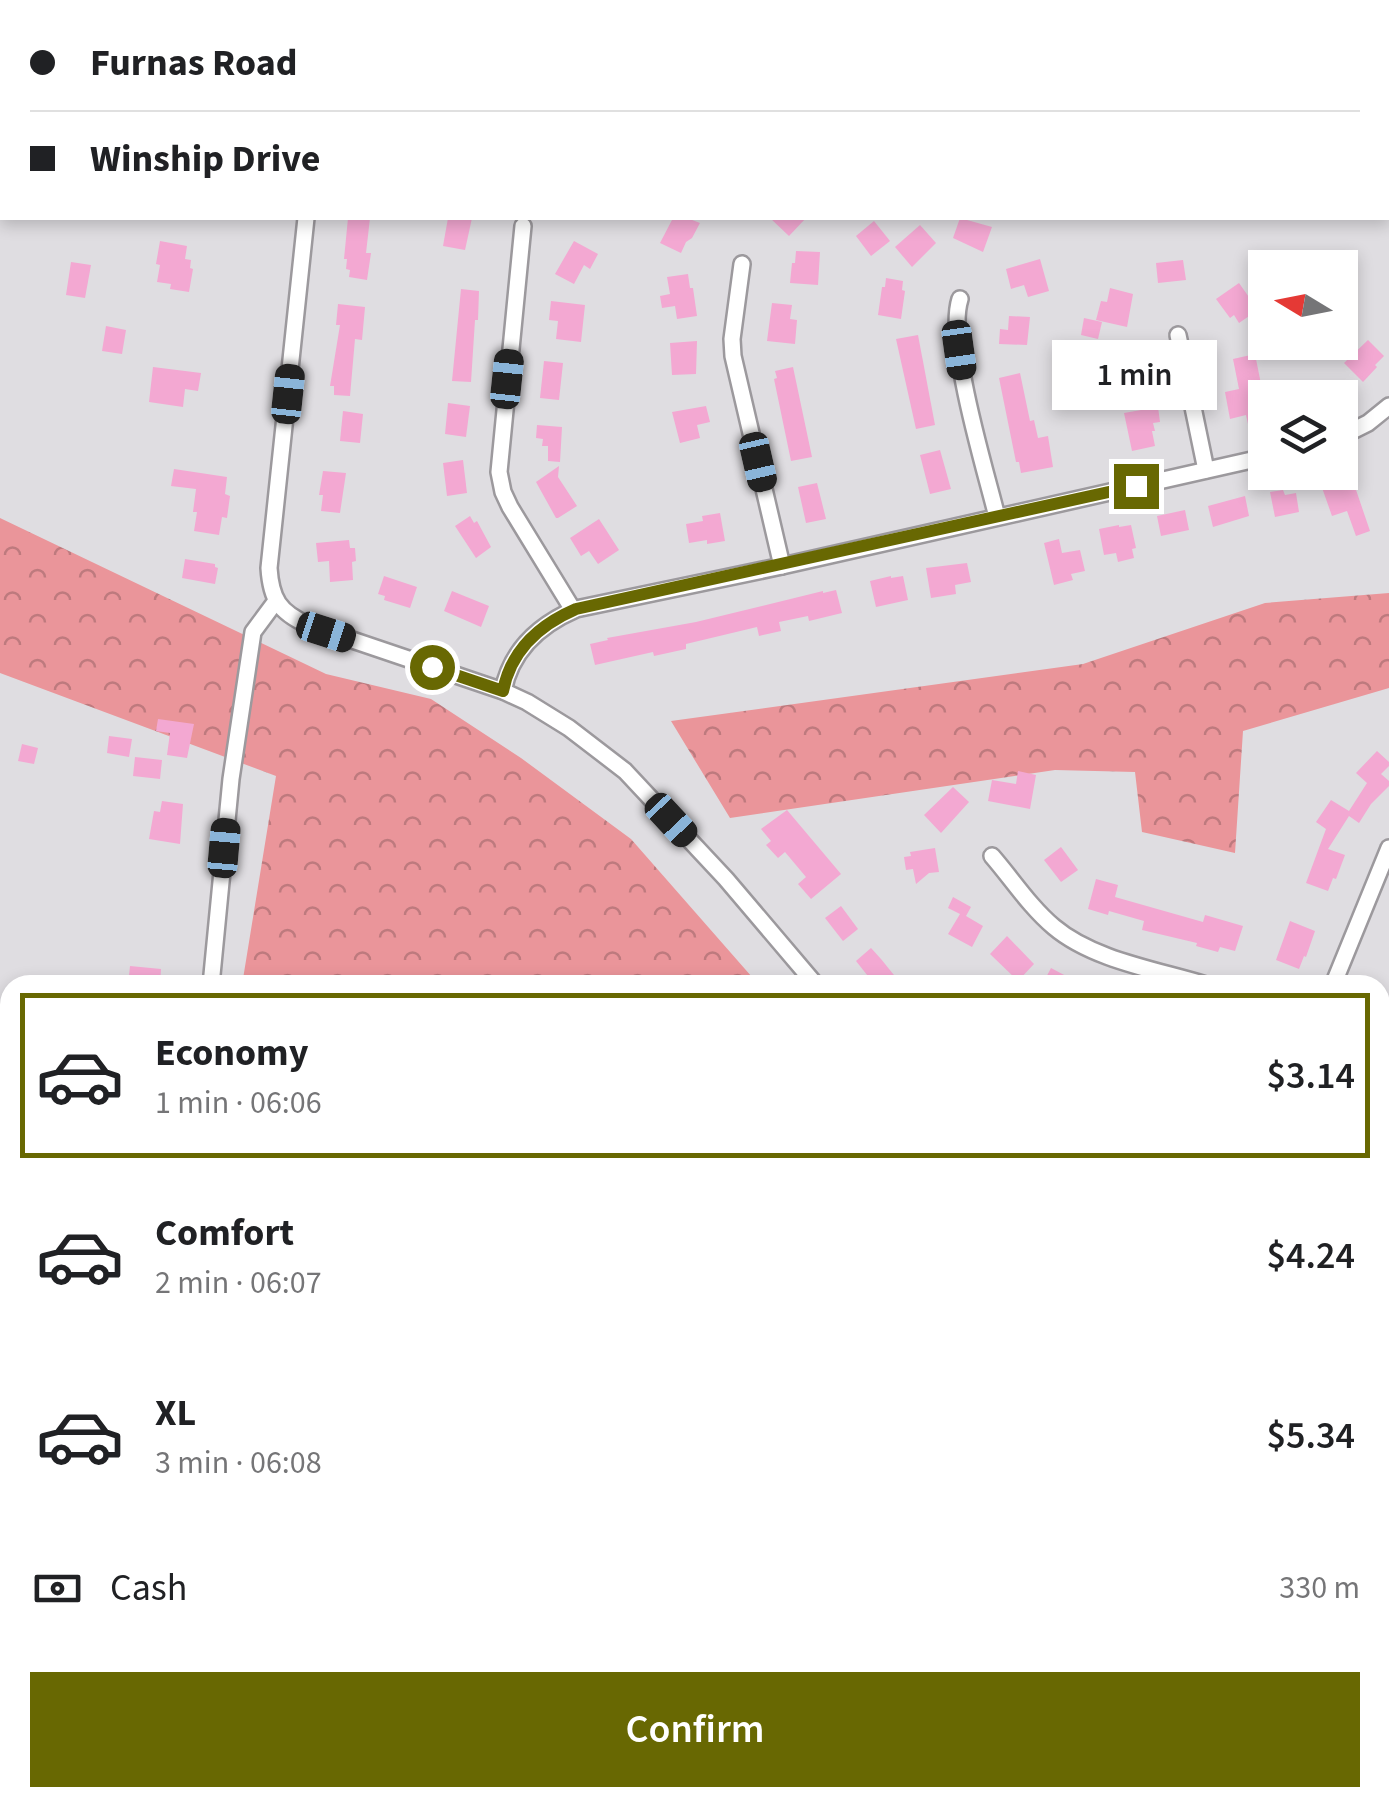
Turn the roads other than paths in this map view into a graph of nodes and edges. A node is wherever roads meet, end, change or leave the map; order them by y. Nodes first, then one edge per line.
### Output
1 (306, 220) edge
2 (523, 226) dead end
3 (742, 264) dead end
4 (960, 298) dead end
5 (1178, 335) dead end
6 (1389, 406) edge
7 (1358, 428) edge
8 (1248, 461) edge
9 (1206, 470) junction
10 (996, 517) junction
11 (782, 566) junction
12 (276, 601) junction
13 (574, 610) junction
14 (503, 691) junction
15 (1389, 848) edge
16 (992, 856) dead end
17 (211, 975) edge
18 (808, 975) edge
19 (1173, 975) edge
20 (1336, 975) edge

1 - 12 street
2 - 13 street
3 - 11 street
4 - 10 street
5 - 9 street
6 - 7 street
8 - 9 street
9 - 10 street
10 - 11 street
11 - 13 street
12 - 14 street
12 - 17 street
13 - 14 street
14 - 18 street
15 - 20 street
16 - 19 street

